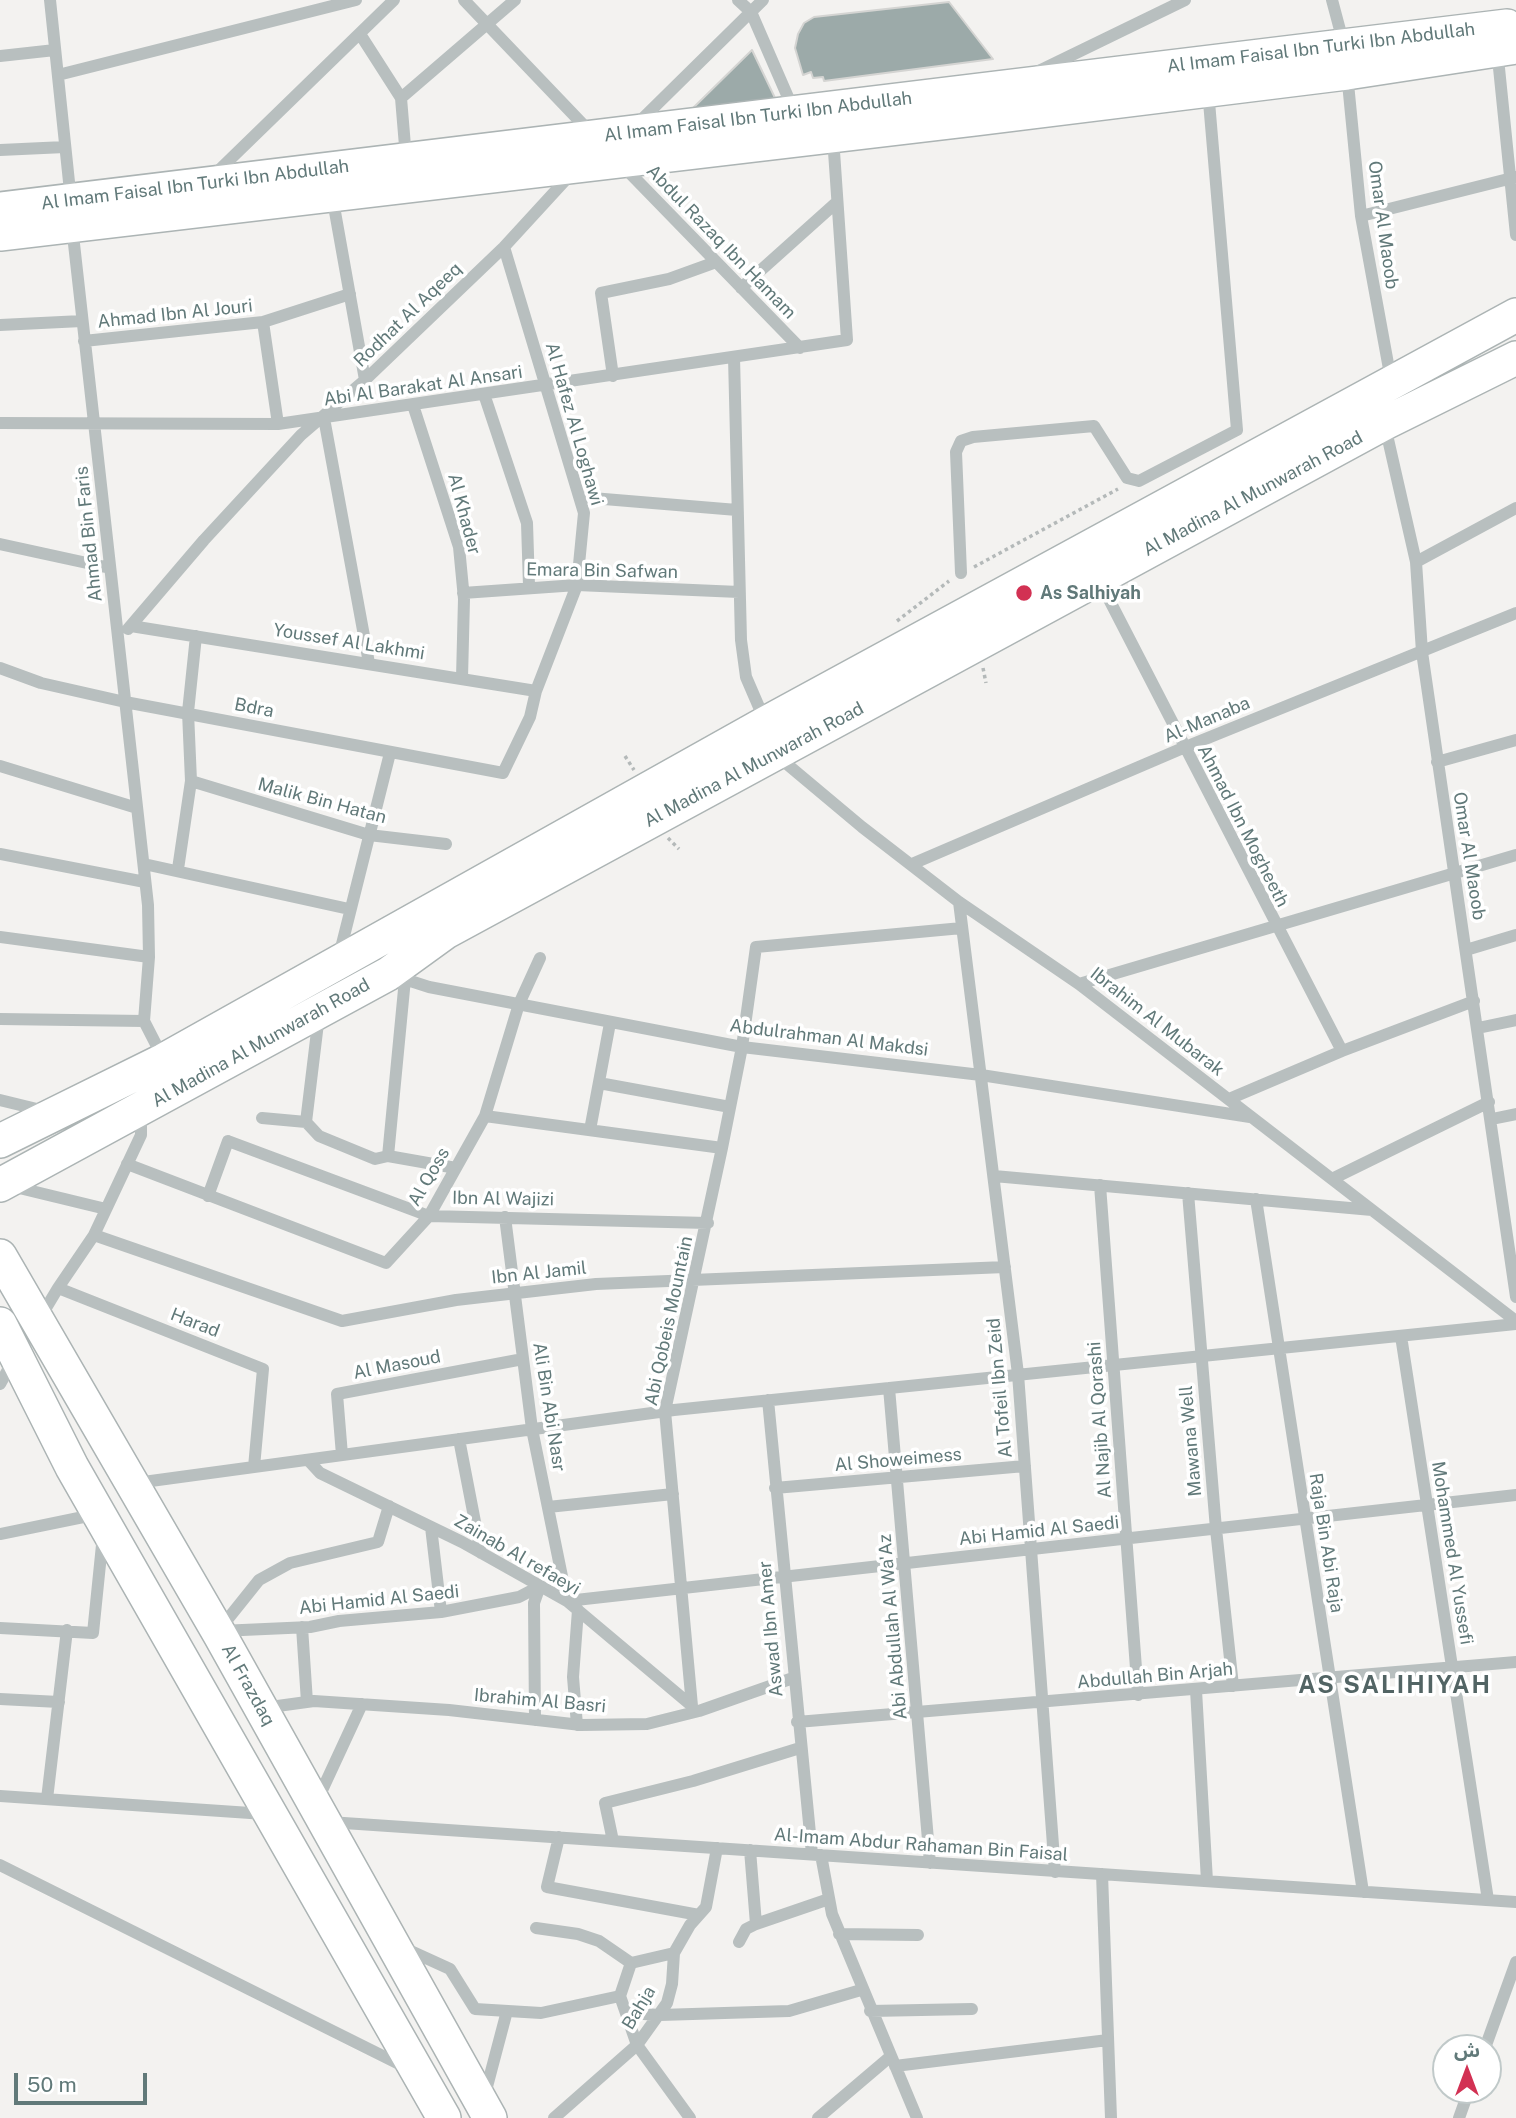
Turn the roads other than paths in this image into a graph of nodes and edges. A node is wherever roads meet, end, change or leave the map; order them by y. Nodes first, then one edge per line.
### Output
1 (51, 0) edge
2 (356, 0) edge
3 (394, 0) edge
4 (464, 0) edge
5 (515, 0) edge
6 (738, 0) edge
7 (763, 0) edge
8 (1185, 0) edge
9 (1332, 0) edge
10 (751, 12) junction
11 (1516, 24) edge
12 (488, 25) junction
13 (359, 34) junction
14 (55, 50) junction
15 (0, 56) edge
16 (1507, 57) edge
17 (1346, 59) junction
18 (58, 75) junction
19 (1007, 86) junction
20 (1208, 90) junction
21 (401, 98) junction
22 (794, 112) junction
23 (594, 136) junction
24 (833, 136) junction
25 (65, 147) junction
26 (623, 147) junction
27 (0, 150) edge
28 (406, 159) junction
29 (579, 166) junction
30 (1513, 178) edge
31 (205, 184) junction
32 (332, 195) junction
33 (838, 202) junction
34 (0, 209) edge
35 (71, 213) junction
36 (1362, 216) junction
37 (0, 234) edge
38 (1516, 235) edge
39 (504, 247) junction
40 (716, 262) junction
41 (741, 288) junction
42 (349, 294) junction
43 (1516, 315) edge
44 (82, 321) junction
45 (263, 322) junction
46 (0, 326) edge
47 (84, 341) junction
48 (800, 348) junction
49 (734, 358) junction
50 (1516, 358) edge
51 (613, 376) junction
52 (365, 380) junction
53 (1391, 381) junction
54 (545, 386) junction
55 (484, 394) junction
56 (413, 405) junction
57 (324, 418) junction
58 (0, 423) edge
59 (1385, 423) junction
60 (278, 424) junction
61 (94, 425) junction
62 (579, 497) junction
63 (1516, 508) edge
64 (737, 510) junction
65 (0, 544) edge
66 (1416, 562) junction
67 (110, 568) junction
68 (961, 573) road end
69 (1098, 578) junction
70 (577, 585) junction
71 (529, 586) junction
72 (739, 592) junction
73 (463, 593) junction
74 (1516, 614) edge
75 (131, 626) junction
76 (196, 636) junction
77 (118, 640) junction
78 (1422, 652) junction
79 (369, 663) junction
80 (0, 668) edge
81 (462, 678) junction
82 (536, 691) junction
83 (125, 702) junction
84 (188, 712) junction
85 (773, 737) junction
86 (1516, 740) edge
87 (1183, 748) junction
88 (390, 753) junction
89 (1437, 762) junction
90 (0, 766) edge
91 (191, 781) junction
92 (137, 808) junction
93 (369, 835) junction
94 (446, 844) dead end
95 (0, 854) edge
96 (1516, 855) edge
97 (144, 864) junction
98 (912, 864) junction
99 (178, 870) junction
100 (1454, 873) junction
101 (145, 882) junction
102 (959, 902) junction
103 (349, 909) junction
104 (1275, 926) junction
105 (962, 928) junction
106 (1516, 935) edge
107 (0, 937) edge
108 (1466, 950) junction
109 (149, 957) junction
110 (540, 958) dead end
111 (337, 963) junction
112 (396, 976) junction
113 (1079, 984) junction
114 (1474, 1002) junction
115 (519, 1004) junction
116 (320, 1011) junction
117 (0, 1019) edge
118 (1516, 1020) edge
119 (144, 1021) junction
120 (610, 1023) junction
121 (1478, 1028) junction
122 (742, 1046) junction
123 (1342, 1051) junction
124 (164, 1060) junction
125 (981, 1075) junction
126 (599, 1083) junction
127 (1229, 1099) junction
128 (0, 1100) edge
129 (1489, 1102) junction
130 (730, 1107) junction
131 (141, 1108) junction
132 (56, 1113) junction
133 (1516, 1114) edge
134 (485, 1116) junction
135 (1252, 1117) junction
136 (262, 1118) dead end
137 (1492, 1119) junction
138 (306, 1122) junction
139 (590, 1130) junction
140 (0, 1141) edge
141 (723, 1148) junction
142 (388, 1156) junction
143 (127, 1164) junction
144 (456, 1168) junction
145 (994, 1176) junction
146 (1332, 1179) junction
147 (1, 1184) edge
148 (1100, 1185) junction
149 (1188, 1193) junction
150 (208, 1196) junction
151 (1256, 1199) junction
152 (106, 1209) junction
153 (1372, 1210) junction
154 (1511, 1213) edge
155 (429, 1216) junction
156 (505, 1217) junction
157 (708, 1223) junction
158 (94, 1234) junction
159 (0, 1256) edge
160 (1005, 1267) junction
161 (695, 1281) junction
162 (58, 1288) junction
163 (515, 1294) junction
164 (1516, 1297) edge
165 (38, 1322) junction
166 (1516, 1323) edge
167 (1401, 1336) junction
168 (1279, 1347) junction
169 (5, 1349) edge
170 (1200, 1356) junction
171 (523, 1359) junction
172 (1113, 1364) junction
173 (1018, 1374) junction
174 (889, 1388) junction
175 (768, 1400) junction
176 (665, 1411) junction
177 (532, 1429) junction
178 (459, 1439) junction
179 (342, 1455) junction
180 (308, 1460) junction
181 (1025, 1466) junction
182 (254, 1467) junction
183 (897, 1478) junction
184 (132, 1483) junction
185 (775, 1488) junction
186 (673, 1494) junction
187 (1516, 1495) edge
188 (1427, 1505) junction
189 (389, 1506) junction
190 (548, 1507) junction
191 (101, 1518) junction
192 (1304, 1519) junction
193 (431, 1527) junction
194 (1216, 1529) junction
195 (0, 1534) edge
196 (1126, 1539) junction
197 (1030, 1549) junction
198 (481, 1553) junction
199 (905, 1563) junction
200 (783, 1577) junction
201 (540, 1586) junction
202 (682, 1588) junction
203 (567, 1601) junction
204 (578, 1610) junction
205 (441, 1612) junction
206 (302, 1627) junction
207 (0, 1628) edge
208 (67, 1630) junction
209 (218, 1631) junction
210 (1516, 1662) edge
211 (1452, 1668) junction
212 (793, 1678) junction
213 (1329, 1678) junction
214 (1233, 1686) junction
215 (1196, 1690) junction
216 (1138, 1695) junction
217 (0, 1699) edge
218 (59, 1702) junction
219 (307, 1702) junction
220 (1040, 1703) junction
221 (362, 1704) junction
222 (692, 1706) joint
223 (261, 1708) junction
224 (918, 1713) junction
225 (535, 1720) junction
226 (797, 1722) junction
227 (577, 1725) junction
228 (800, 1748) junction
229 (0, 1796) edge
230 (47, 1799) junction
231 (319, 1813) junction
232 (269, 1815) junction
233 (559, 1837) junction
234 (613, 1841) junction
235 (717, 1848) junction
236 (750, 1850) junction
237 (817, 1855) junction
238 (930, 1863) junction
239 (0, 1865) edge
240 (1055, 1872) junction
241 (1102, 1874) junction
242 (1207, 1881) junction
243 (1363, 1892) junction
244 (829, 1899) junction
245 (1488, 1900) junction
246 (1516, 1902) edge
247 (699, 1915) junction
248 (756, 1924) junction
249 (536, 1928) dead end
250 (839, 1934) junction
251 (918, 1935) dead end
252 (739, 1942) dead end
253 (392, 1943) junction
254 (674, 1953) junction
255 (1516, 1962) edge
256 (631, 1963) junction
257 (861, 1990) junction
258 (620, 1996) junction
259 (972, 2009) dead end
260 (507, 2011) junction
261 (870, 2011) junction
262 (627, 2013) junction
263 (656, 2015) junction
264 (1490, 2034) edge
265 (1108, 2040) junction
266 (637, 2045) junction
267 (893, 2061) junction
268 (415, 2072) junction
269 (486, 2112) edge
270 (443, 2118) edge
271 (554, 2118) edge
272 (690, 2118) edge
273 (818, 2118) edge
274 (917, 2118) edge
275 (1111, 2118) edge

1 - 14 street, Ahmad Bin Faris
2 - 18 street
3 - 13 street
4 - 12 street
5 - 12 street
6 - 10 street
7 - 10 street
8 - 19 street
9 - 17 street, Omar Al Maoob
10 - 22 street
10 - 26 street
11 - 17 main road, Al Imam Faisal Ibn Turki Ibn Abdullah
12 - 21 street
12 - 23 street
13 - 21 street
13 - 31 street
14 - 15 street
14 - 18 street, Ahmad Bin Faris
16 - 17 main road, Al Imam Faisal Ibn Turki Ibn Abdullah
16 - 30 street
17 - 19 main road, Al Imam Faisal Ibn Turki Ibn Abdullah
17 - 20 main road, Al Imam Faisal Ibn Turki Ibn Abdullah
17 - 36 street, Omar Al Maoob
18 - 25 street, Ahmad Bin Faris
19 - 22 main road, Al Imam Faisal Ibn Turki Ibn Abdullah
20 - 24 main road, Al Imam Faisal Ibn Turki Ibn Abdullah
20 - 68 street
21 - 28 street
22 - 26 main road, Al Imam Faisal Ibn Turki Ibn Abdullah
23 - 26 main road, Al Imam Faisal Ibn Turki Ibn Abdullah
23 - 28 main road, Al Imam Faisal Ibn Turki Ibn Abdullah
24 - 26 main road, Al Imam Faisal Ibn Turki Ibn Abdullah
24 - 33 street
25 - 27 street
25 - 35 street, Ahmad Bin Faris
26 - 29 main road, Al Imam Faisal Ibn Turki Ibn Abdullah
26 - 40 street, Abdul Razaq Ibn Hamam
28 - 31 main road, Al Imam Faisal Ibn Turki Ibn Abdullah
29 - 32 main road, Al Imam Faisal Ibn Turki Ibn Abdullah
29 - 39 street, Rodhat Al Aqeeq
30 - 36 street
30 - 38 street
31 - 35 main road, Al Imam Faisal Ibn Turki Ibn Abdullah
32 - 35 main road, Al Imam Faisal Ibn Turki Ibn Abdullah
32 - 42 street
33 - 41 street
33 - 48 street, Abi Al Barakat Al Ansari
34 - 35 main road, Al Imam Faisal Ibn Turki Ibn Abdullah
35 - 37 main road, Al Imam Faisal Ibn Turki Ibn Abdullah
35 - 44 street, Ahmad Bin Faris
36 - 53 street, Omar Al Maoob
39 - 52 street, Rodhat Al Aqeeq
39 - 54 street, Al Hafez Al Loghawi
40 - 41 street, Abdul Razaq Ibn Hamam
40 - 51 street
41 - 48 street, Abdul Razaq Ibn Hamam
42 - 45 street, Ahmad Ibn Al Jouri
42 - 52 street
43 - 53 main road, Al Madina Al Munwarah Road
44 - 46 street, Ahmad Ibn Al Jouri
44 - 47 street, Ahmad Bin Faris
45 - 47 street, Ahmad Ibn Al Jouri
45 - 60 street
47 - 61 street, Ahmad Bin Faris
48 - 49 street, Abi Al Barakat Al Ansari
49 - 51 street, Abi Al Barakat Al Ansari
49 - 64 street, Ibrahim Al Mubarak
50 - 59 main road, Al Madina Al Munwarah Road
51 - 54 street, Abi Al Barakat Al Ansari
52 - 57 street, Rodhat Al Aqeeq
53 - 85 main road, Al Madina Al Munwarah Road
54 - 55 street, Abi Al Barakat Al Ansari
54 - 62 street, Al Hafez Al Loghawi
55 - 56 street, Abi Al Barakat Al Ansari
55 - 71 street
56 - 57 street, Abi Al Barakat Al Ansari
56 - 73 street, Al Khader
57 - 60 street, Abi Al Barakat Al Ansari
57 - 75 street, Rodhat Al Aqeeq
57 - 79 street
58 - 61 street, Abi Al Barakat Al Ansari
59 - 66 street, Omar Al Maoob
59 - 69 main road, Al Madina Al Munwarah Road
60 - 61 street, Abi Al Barakat Al Ansari
61 - 67 street, Ahmad Bin Faris
62 - 64 street
62 - 70 street, Al Hafez Al Loghawi
63 - 66 street
64 - 72 street, Ibrahim Al Mubarak
65 - 67 street
66 - 78 street, Omar Al Maoob
67 - 77 street, Ahmad Bin Faris
69 - 85 main road, Al Madina Al Munwarah Road
69 - 87 street, Ahmad Ibn Mogheeth
70 - 71 street, Emara Bin Safwan
70 - 72 street, Emara Bin Safwan
70 - 82 street, Al Hafez Al Loghawi
71 - 73 street, Emara Bin Safwan
72 - 85 street, Ibrahim Al Mubarak
73 - 81 street, Al Khader
74 - 78 street, Al-Manaba
75 - 76 street, Youssef Al Lakhmi
75 - 77 street, Rodhat Al Aqeeq
76 - 79 street, Youssef Al Lakhmi
76 - 84 street
77 - 83 street, Ahmad Bin Faris
78 - 87 street, Al-Manaba
78 - 89 street, Omar Al Maoob
79 - 81 street, Youssef Al Lakhmi
80 - 83 street, Bdra
81 - 82 street, Youssef Al Lakhmi
82 - 88 street, Bdra
83 - 84 street, Bdra
83 - 92 street, Ahmad Bin Faris
84 - 88 street, Bdra
84 - 91 street
85 - 98 street, Ibrahim Al Mubarak
85 - 111 main road, Al Madina Al Munwarah Road
85 - 112 main road, Al Madina Al Munwarah Road
86 - 89 street
87 - 98 street, Al-Manaba
87 - 104 street, Ahmad Ibn Mogheeth
88 - 93 street
89 - 100 street, Omar Al Maoob
90 - 92 street
91 - 93 street, Malik Bin Hatan
91 - 99 street
92 - 97 street, Ahmad Bin Faris
93 - 94 street, Malik Bin Hatan
93 - 103 street
95 - 101 street
96 - 100 street
97 - 99 street
97 - 101 street, Ahmad Bin Faris
98 - 102 street, Ibrahim Al Mubarak
99 - 103 street
100 - 104 street
100 - 108 street, Omar Al Maoob
101 - 109 street, Ahmad Bin Faris
102 - 105 street, Al Tofeil Ibn Zeid
102 - 113 street, Ibrahim Al Mubarak
103 - 111 street
104 - 113 street
104 - 123 street, Ahmad Ibn Mogheeth
105 - 122 street, Abi Qobeis Mountain
105 - 125 street, Al Tofeil Ibn Zeid
106 - 108 street
107 - 109 street
108 - 114 street, Omar Al Maoob
109 - 119 street, Ahmad Bin Faris
110 - 115 street, Al Qoss
111 - 124 main road, Al Madina Al Munwarah Road
112 - 115 street, Abdulrahman Al Makdsi
112 - 116 main road, Al Madina Al Munwarah Road
112 - 142 street
113 - 127 street, Ibrahim Al Mubarak
114 - 121 street, Omar Al Maoob
114 - 123 street
115 - 120 street, Abdulrahman Al Makdsi
115 - 134 street, Al Qoss
116 - 131 main road, Al Madina Al Munwarah Road
116 - 138 street
117 - 119 street
118 - 121 street
119 - 124 street
120 - 122 street, Abdulrahman Al Makdsi
120 - 126 street
121 - 129 street, Omar Al Maoob
122 - 125 street, Abdulrahman Al Makdsi
122 - 130 street, Abi Qobeis Mountain
123 - 127 street
124 - 132 main road, Al Madina Al Munwarah Road
125 - 135 street, Abdulrahman Al Makdsi
125 - 145 street, Al Tofeil Ibn Zeid
126 - 130 street
126 - 139 street
127 - 135 street, Ibrahim Al Mubarak
128 - 132 street
129 - 137 street, Omar Al Maoob
129 - 146 street
130 - 141 street, Abi Qobeis Mountain
131 - 143 street
131 - 147 main road, Al Madina Al Munwarah Road
132 - 140 main road, Al Madina Al Munwarah Road
133 - 137 street
134 - 139 street
134 - 144 street, Al Qoss
135 - 146 street, Ibrahim Al Mubarak
136 - 138 street
137 - 154 street, Omar Al Maoob
138 - 142 street
139 - 141 street
141 - 157 street, Abi Qobeis Mountain
142 - 144 street
143 - 150 street, Al Qoss
143 - 152 street
144 - 155 street, Al Qoss
145 - 148 street
145 - 160 street, Al Tofeil Ibn Zeid
146 - 153 street, Ibrahim Al Mubarak
147 - 152 street
148 - 149 street
148 - 172 street, Al Najib Al Qorashi
149 - 151 street
149 - 170 street, Mawana Well
150 - 155 street, Al Qoss
150 - 155 street, Ibn Al Wajizi
151 - 153 street
151 - 168 street, Raja Bin Abi Raja
152 - 158 street
153 - 166 street, Ibrahim Al Mubarak
154 - 164 street, Omar Al Maoob
155 - 156 street, Ibn Al Wajizi
156 - 157 street, Ibn Al Wajizi
156 - 163 street, Ali Bin Abi Nasr
157 - 161 street, Abi Qobeis Mountain
158 - 162 street
158 - 163 street, Ibn Al Jamil
159 - 165 main road, Al Frazdaq
160 - 161 street, Ibn Al Jamil
160 - 173 street, Al Tofeil Ibn Zeid
161 - 163 street, Ibn Al Jamil
161 - 176 street, Abi Qobeis Mountain
162 - 165 street
162 - 182 street, Harad
163 - 171 street, Ali Bin Abi Nasr
165 - 184 main road, Al Frazdaq
166 - 167 street
167 - 168 street
167 - 188 street, Mohammed Al Yussefi
168 - 170 street
168 - 192 street, Raja Bin Abi Raja
169 - 191 main road
170 - 172 street
170 - 194 street, Mawana Well
171 - 177 street, Ali Bin Abi Nasr
171 - 179 street, Al Masoud
172 - 173 street
172 - 196 street, Al Najib Al Qorashi
173 - 174 street
173 - 181 street, Al Tofeil Ibn Zeid
174 - 175 street
174 - 183 street, Abi Abdullah Al Wa'Az
175 - 176 street
175 - 185 street, Aswad Ibn Amer
176 - 177 street
176 - 186 street, Abi Qobeis Mountain
177 - 178 street
177 - 190 street, Ali Bin Abi Nasr
178 - 179 street
178 - 198 street
179 - 180 street
180 - 182 street
180 - 189 street, Zainab Al refaeyi
181 - 183 street, Al Showeimess
181 - 197 street, Al Tofeil Ibn Zeid
182 - 184 street
183 - 185 street, Al Showeimess
183 - 199 street, Abi Abdullah Al Wa'Az
184 - 209 main road, Al Frazdaq
185 - 200 street, Aswad Ibn Amer
186 - 190 street
186 - 202 street, Abi Qobeis Mountain
187 - 188 street, Abi Hamid Al Saedi
188 - 192 street, Abi Hamid Al Saedi
188 - 211 street, Mohammed Al Yussefi
189 - 193 street, Zainab Al refaeyi
189 - 209 street
190 - 203 street, Ali Bin Abi Nasr
191 - 195 street
191 - 208 street
191 - 232 main road
192 - 194 street, Abi Hamid Al Saedi
192 - 213 street, Raja Bin Abi Raja
193 - 198 street, Zainab Al refaeyi
193 - 205 street
194 - 196 street, Abi Hamid Al Saedi
194 - 214 street, Mawana Well
196 - 197 street, Abi Hamid Al Saedi
196 - 216 street, Al Najib Al Qorashi
197 - 199 street, Abi Hamid Al Saedi
197 - 220 street, Al Tofeil Ibn Zeid
198 - 201 street, Zainab Al refaeyi
199 - 200 street, Abi Hamid Al Saedi
199 - 224 street, Abi Abdullah Al Wa'Az
200 - 202 street, Abi Hamid Al Saedi
200 - 212 street, Aswad Ibn Amer
201 - 203 street, Zainab Al refaeyi
201 - 205 street, Abi Hamid Al Saedi
201 - 225 street
202 - 203 street, Abi Hamid Al Saedi
202 - 222 street, Abi Qobeis Mountain
203 - 204 street, Zainab Al refaeyi
204 - 222 street, Zainab Al refaeyi
204 - 227 street
205 - 206 street, Abi Hamid Al Saedi
206 - 209 street, Abi Hamid Al Saedi
206 - 219 street
207 - 208 street
208 - 218 street
209 - 223 main road, Al Frazdaq
210 - 211 street, Abdullah Bin Arjah
211 - 213 street, Abdullah Bin Arjah
211 - 245 street, Mohammed Al Yussefi
212 - 226 street, Aswad Ibn Amer
212 - 227 street, Ibrahim Al Basri
213 - 214 street, Abdullah Bin Arjah
213 - 243 street, Raja Bin Abi Raja
214 - 215 street, Abdullah Bin Arjah
215 - 216 street, Abdullah Bin Arjah
215 - 242 street
216 - 220 street, Abdullah Bin Arjah
217 - 218 street
218 - 230 street
219 - 221 street, Ibrahim Al Basri
219 - 223 street, Ibrahim Al Basri
220 - 224 street, Abdullah Bin Arjah
220 - 240 street, Al Tofeil Ibn Zeid
221 - 225 street, Ibrahim Al Basri
221 - 231 street
223 - 231 main road, Al Frazdaq
224 - 226 street, Abdullah Bin Arjah
224 - 238 street, Abi Abdullah Al Wa'Az
225 - 227 street, Ibrahim Al Basri
226 - 228 street, Aswad Ibn Amer
228 - 234 street
228 - 237 street, Aswad Ibn Amer
229 - 230 street
230 - 232 street
231 - 233 street, Al-Imam Abdur Rahaman Bin Faisal
231 - 253 main road, Al Frazdaq
232 - 268 main road
233 - 234 street, Al-Imam Abdur Rahaman Bin Faisal
233 - 247 street
234 - 235 street, Al-Imam Abdur Rahaman Bin Faisal
235 - 236 street, Al-Imam Abdur Rahaman Bin Faisal
235 - 247 street, Bahja
236 - 237 street, Al-Imam Abdur Rahaman Bin Faisal
236 - 248 street
237 - 238 street, Al-Imam Abdur Rahaman Bin Faisal
237 - 244 street, Aswad Ibn Amer
238 - 240 street, Al-Imam Abdur Rahaman Bin Faisal
239 - 268 street
240 - 241 street, Al-Imam Abdur Rahaman Bin Faisal
241 - 242 street, Al-Imam Abdur Rahaman Bin Faisal
241 - 265 street
242 - 243 street, Al-Imam Abdur Rahaman Bin Faisal
243 - 245 street, Al-Imam Abdur Rahaman Bin Faisal
244 - 248 street
244 - 250 street, Aswad Ibn Amer
245 - 246 street, Al-Imam Abdur Rahaman Bin Faisal
247 - 254 street, Bahja
248 - 252 street
249 - 256 street
250 - 251 street
250 - 257 street, Aswad Ibn Amer
253 - 260 street
253 - 269 main road, Al Frazdaq
254 - 256 street
254 - 263 street, Bahja
255 - 264 street
256 - 258 street
257 - 261 street, Aswad Ibn Amer
257 - 263 street
258 - 260 street
258 - 262 street
259 - 261 street
260 - 269 street
261 - 267 street, Aswad Ibn Amer
262 - 263 street
262 - 266 street
263 - 266 street, Bahja
265 - 267 street
265 - 275 street
266 - 271 street, Bahja
266 - 272 street
267 - 273 street
267 - 274 street, Aswad Ibn Amer
268 - 270 main road

